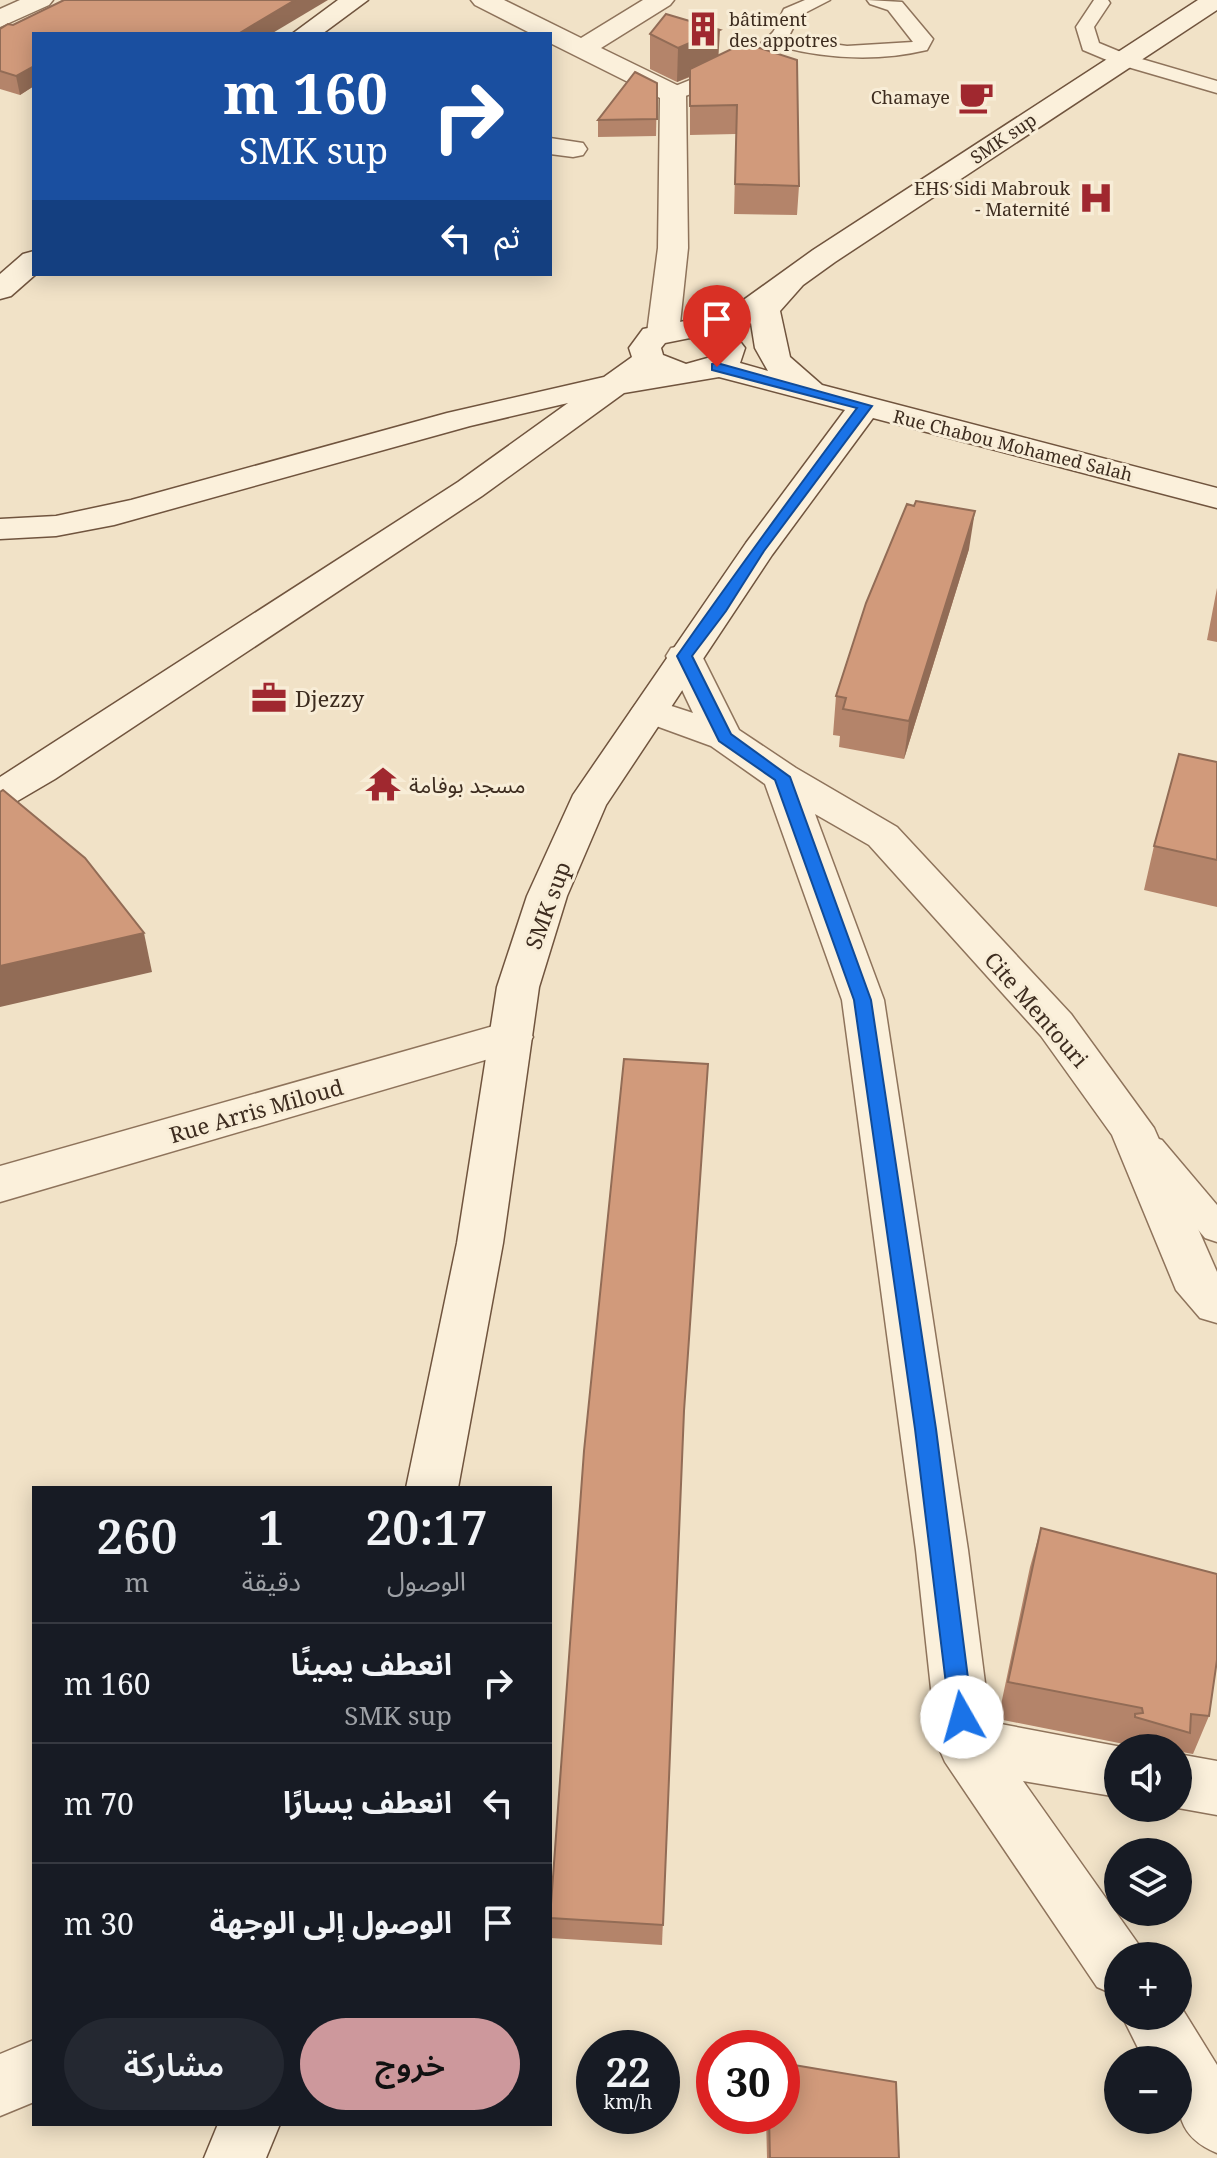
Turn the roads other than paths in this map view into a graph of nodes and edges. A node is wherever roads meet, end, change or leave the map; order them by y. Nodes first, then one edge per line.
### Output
1 (40, 0) edge
2 (355, 0) edge
3 (484, 0) edge
4 (661, 0) edge
5 (821, 0) edge
6 (876, 0) edge
7 (1215, 0) edge
8 (1101, 3) dead end
9 (0, 19) edge
10 (308, 32) edge
11 (775, 40) junction
12 (584, 47) junction
13 (1121, 59) junction
14 (1217, 87) edge
15 (673, 94) junction
16 (32, 262) edge
17 (797, 275) junction
18 (0, 290) edge
19 (656, 346) junction
20 (709, 359) junction
21 (614, 384) junction
22 (811, 391) junction
23 (865, 406) junction
24 (1217, 498) edge
25 (0, 529) edge
26 (684, 656) junction
27 (650, 711) junction
28 (724, 737) junction
29 (782, 777) junction
30 (0, 794) edge
31 (511, 1037) junction
32 (1132, 1128) junction
33 (0, 1184) edge
34 (1217, 1229) edge
35 (1217, 1304) edge
36 (432, 1486) edge
37 (965, 1744) junction
38 (1104, 1769) edge
39 (1192, 1784) edge
40 (1217, 1788) edge
41 (1104, 1946) edge
42 (1161, 2030) edge
43 (32, 2072) edge
44 (0, 2085) edge
45 (1217, 2122) edge
46 (248, 2126) edge
47 (235, 2158) edge

1 - 9 main road
2 - 10 main road
3 - 12 main road
4 - 12 main road
5 - 11 lane
6 - 11 lane
7 - 13 main road, SMK sup
8 - 13 lane
11 - 15 lane
12 - 15 main road
13 - 14 lane
13 - 17 main road, SMK sup
15 - 19 main road
16 - 18 main road
17 - 20 main road, SMK sup
17 - 22 main road
19 - 20 main road
19 - 20 main road
19 - 21 main road
20 - 21 main road
20 - 22 main road, Rue Chabou Mohamed Salah
21 - 25 main road
21 - 30 main road
22 - 23 main road, Rue Chabou Mohamed Salah
23 - 24 main road, Rue Chabou Mohamed Salah
23 - 26 main road, SMK sup
26 - 27 main road, SMK sup
26 - 28 main road, Cite Mentouri
27 - 28 main road, Cite Mentouri
27 - 31 main road, SMK sup
28 - 29 main road, Cite Mentouri
29 - 32 main road, Cite Mentouri
29 - 37 main road
31 - 33 main road, Rue Arris Miloud
31 - 36 main road, SMK sup
32 - 34 lane
32 - 35 main road, Cite Mentouri
37 - 38 main road
37 - 41 main road
39 - 40 main road
42 - 45 main road
43 - 44 main road
46 - 47 main road

